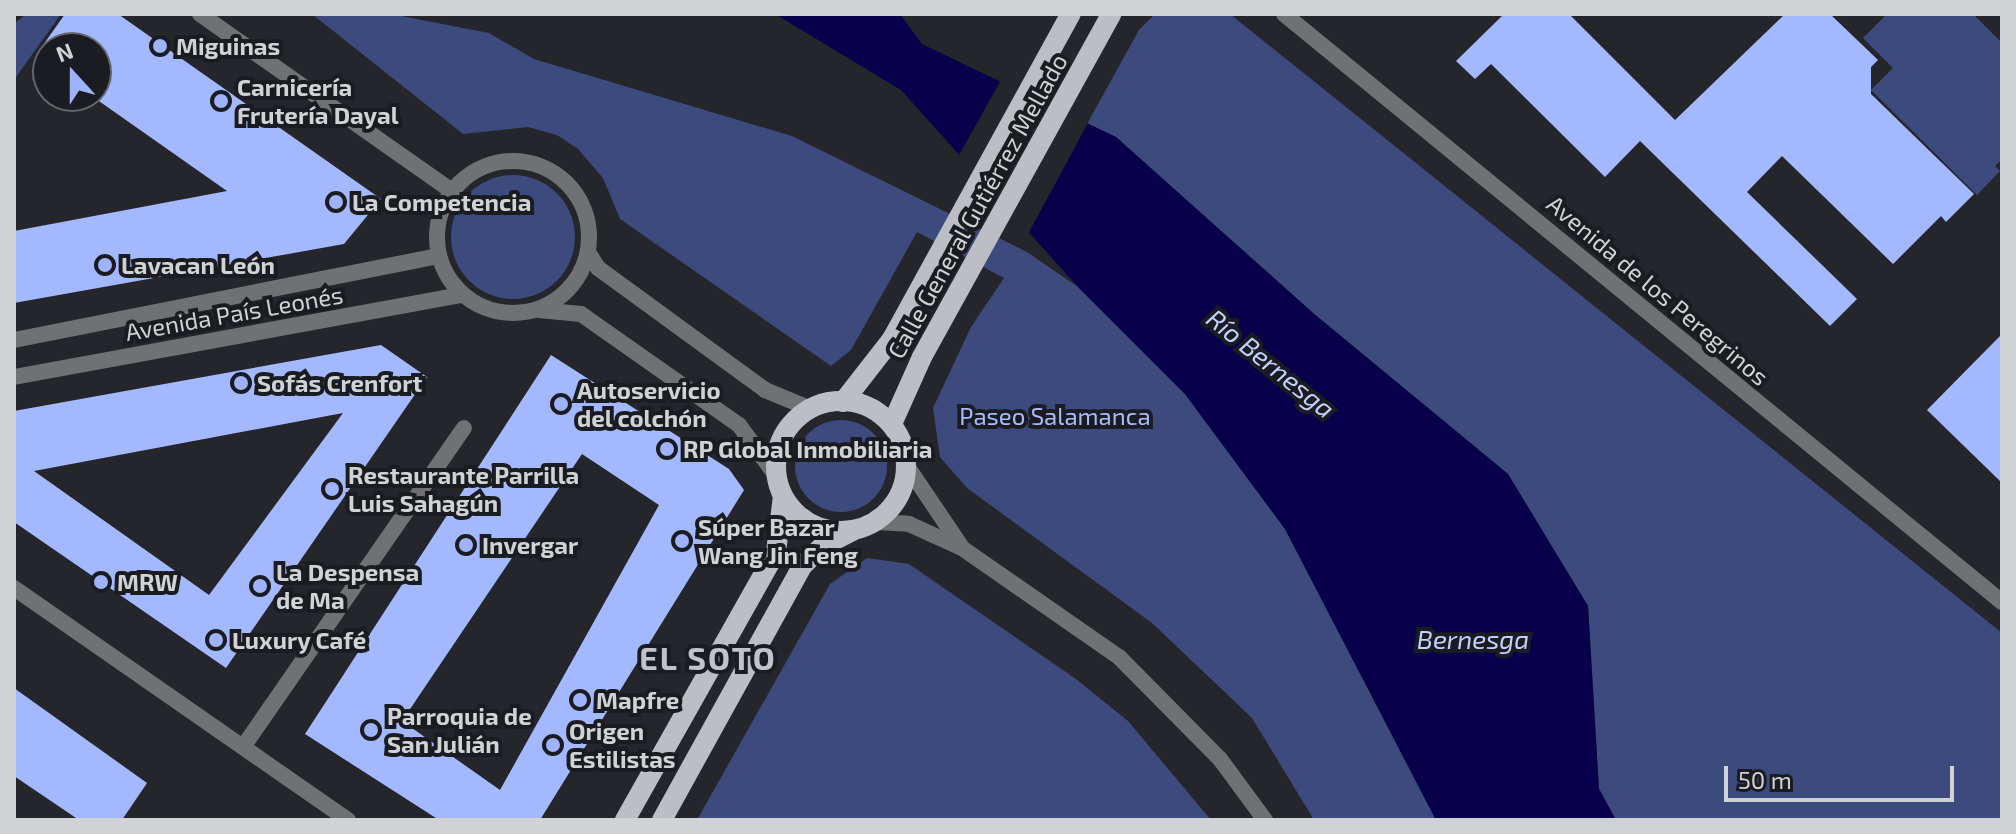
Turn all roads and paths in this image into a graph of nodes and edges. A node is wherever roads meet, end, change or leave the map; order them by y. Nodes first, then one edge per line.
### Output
1 (200, 14) edge
2 (1071, 14) edge
3 (1284, 14) edge
4 (1109, 19) edge
5 (452, 191) junction
6 (588, 252) junction
7 (438, 256) junction
8 (462, 295) junction
9 (537, 310) junction
10 (14, 340) edge
11 (14, 377) edge
12 (843, 402) junction
13 (811, 409) junction
14 (892, 424) junction
15 (464, 428) dead end
16 (907, 466) junction
17 (780, 487) junction
18 (876, 522) junction
19 (855, 530) junction
20 (962, 548) junction
21 (14, 588) edge
22 (2002, 602) edge
23 (243, 747) junction
24 (348, 820) edge
25 (625, 820) edge
26 (662, 820) edge
27 (1265, 820) edge

1 - 5 street
2 - 12 main road, Calle General Gutiérrez Mellado
3 - 22 street, Avenida de los Peregrinos
4 - 14 main road, Calle General Gutiérrez Mellado
5 - 6 street
5 - 7 street
6 - 9 street
6 - 13 street
7 - 8 street
7 - 10 street, Avenida País Leonés
8 - 9 street
8 - 11 street, Avenida País Leonés
9 - 17 street
12 - 13 main road
12 - 14 main road
13 - 17 main road
14 - 16 main road
15 - 23 street
16 - 18 main road
16 - 20 street
17 - 19 main road
17 - 25 main road
18 - 19 main road
18 - 20 street
19 - 26 main road
20 - 27 street
21 - 23 street
23 - 24 street

